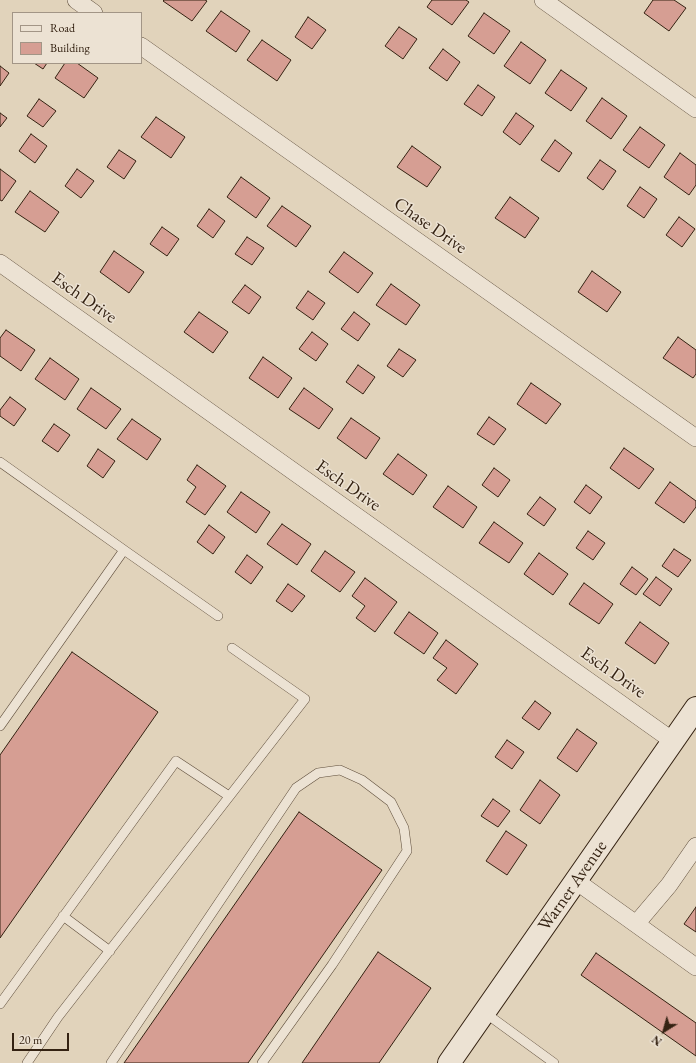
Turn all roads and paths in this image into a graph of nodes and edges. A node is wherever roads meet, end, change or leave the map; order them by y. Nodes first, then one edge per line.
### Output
1 (76, 0) edge
2 (543, 0) edge
3 (93, 12) edge
4 (142, 47) edge
5 (696, 109) edge
6 (0, 263) edge
7 (696, 438) edge
8 (0, 462) edge
9 (124, 550) junction
10 (218, 616) dead end
11 (232, 648) dead end
12 (696, 708) edge
13 (0, 726) edge
14 (674, 741) junction
15 (229, 796) junction
16 (696, 846) edge
17 (576, 881) junction
18 (63, 916) junction
19 (636, 924) junction
20 (110, 951) junction
21 (696, 967) edge
22 (0, 1004) edge
23 (484, 1012) junction
24 (27, 1063) edge
25 (111, 1063) edge
26 (262, 1063) edge
27 (449, 1063) edge
28 (554, 1063) edge

1 - 3 street
2 - 5 street
4 - 7 street, Chase Drive
6 - 14 street, Esch Drive
8 - 9 lane
9 - 10 lane
9 - 13 lane
11 - 15 lane
12 - 14 street, Warner Avenue
14 - 17 street, Warner Avenue
15 - 18 lane
15 - 20 lane
16 - 19 street
17 - 19 street
17 - 23 street, Warner Avenue
18 - 20 lane
18 - 22 lane
19 - 21 street
20 - 24 lane
23 - 27 street, Warner Avenue
23 - 28 lane
25 - 26 lane

